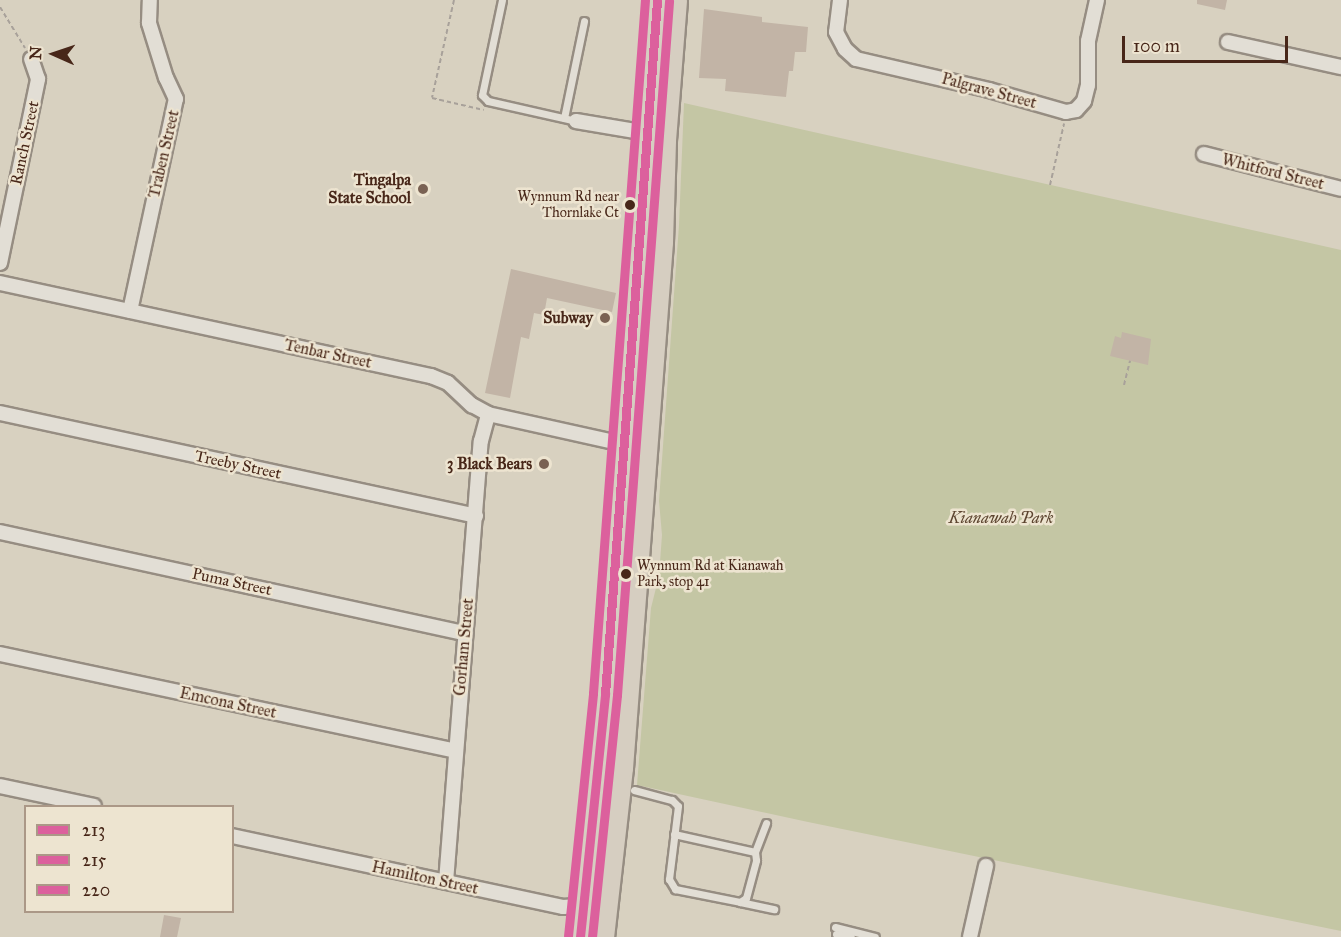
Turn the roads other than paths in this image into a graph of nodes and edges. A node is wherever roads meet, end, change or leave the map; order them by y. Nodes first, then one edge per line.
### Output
1 (150, 0) edge
2 (502, 0) edge
3 (661, 0) edge
4 (840, 0) edge
5 (1097, 0) edge
6 (584, 21) dead end
7 (1228, 42) dead end
8 (31, 59) road end
9 (1341, 67) edge
10 (570, 120) junction
11 (647, 133) junction
12 (1204, 154) dead end
13 (1341, 189) edge
14 (0, 263) edge
15 (0, 283) edge
16 (130, 311) junction
17 (0, 413) edge
18 (488, 414) junction
19 (622, 443) junction
20 (646, 449) junction
21 (476, 516) junction
22 (0, 532) edge
23 (465, 633) junction
24 (0, 654) edge
25 (628, 679) junction
26 (605, 694) junction
27 (456, 751) junction
28 (0, 786) edge
29 (634, 790) dead end
30 (85, 805) edge
31 (766, 824) dead end
32 (674, 834) junction
33 (234, 836) edge
34 (755, 852) junction
35 (986, 866) dead end
36 (446, 882) junction
37 (609, 887) junction
38 (740, 902) junction
39 (583, 907) junction
40 (774, 909) dead end
41 (580, 937) edge
42 (603, 937) edge
43 (851, 937) edge
44 (875, 937) edge
45 (970, 937) edge

1 - 16 street, Traben Street
2 - 10 lane
3 - 11 main road
3 - 20 main road
4 - 5 street, Palgrave Street
6 - 10 lane
7 - 9 street
8 - 14 street, Ranch Street
10 - 11 street
11 - 19 main road
12 - 13 street, Whitford Street
15 - 16 street, Tenbar Street
16 - 18 street, Tenbar Street
17 - 21 street, Treeby Street
18 - 19 street, Tenbar Street
18 - 21 street, Gorham Street
19 - 20 street, Tenbar Street
19 - 26 main road
20 - 25 main road
21 - 23 street, Gorham Street
22 - 23 street, Puma Street
23 - 27 street, Gorham Street
24 - 27 street, Emcona Street
25 - 26 main road
25 - 37 main road
26 - 39 main road
27 - 36 street, Gorham Street
28 - 30 street
29 - 32 lane
31 - 34 lane
32 - 34 lane
32 - 38 lane
33 - 36 street, Hamilton Street
34 - 38 lane
35 - 45 street
36 - 39 street, Hamilton Street
37 - 39 street
37 - 42 main road
38 - 40 lane
39 - 41 main road
43 - 44 lane

